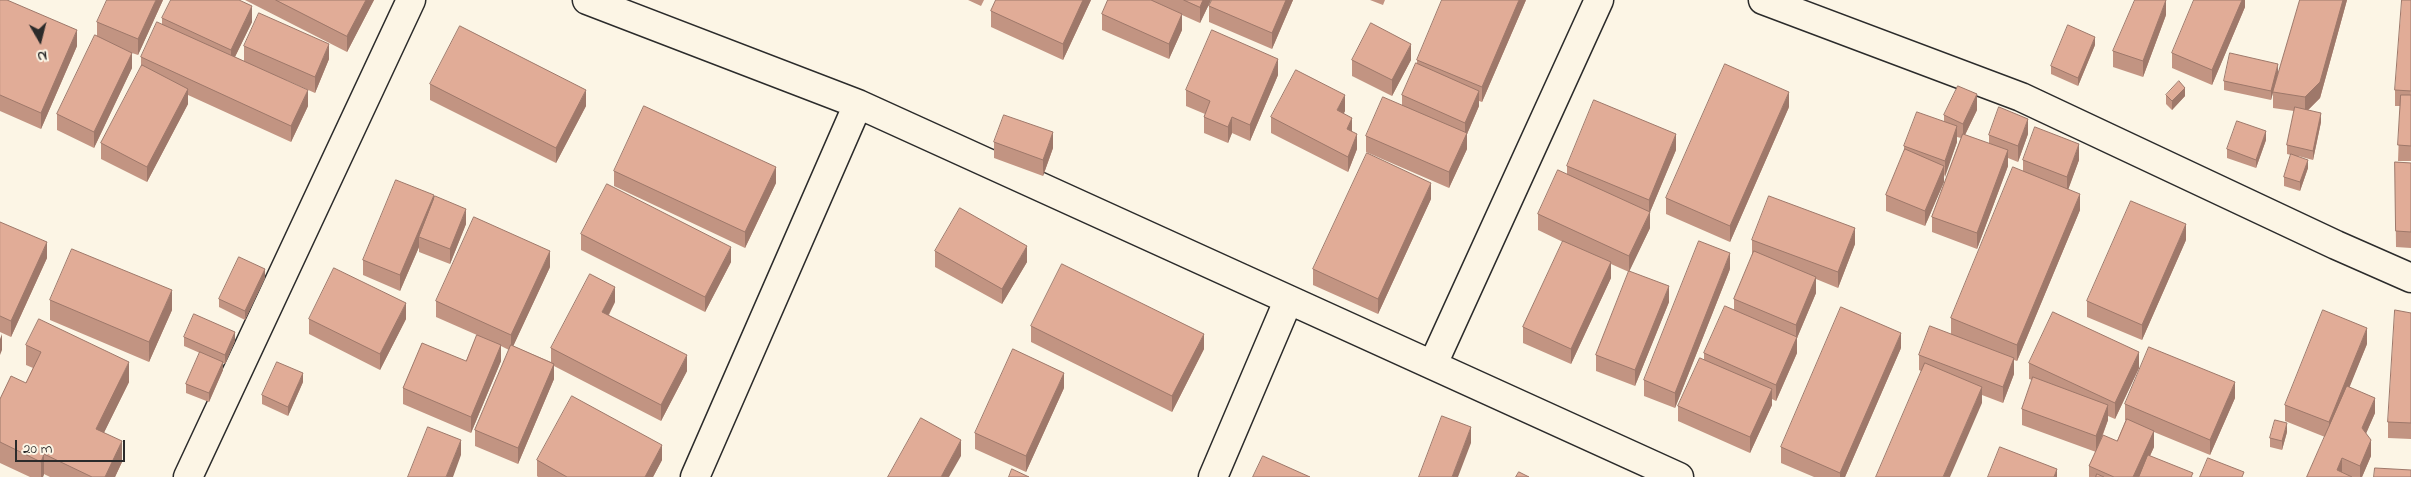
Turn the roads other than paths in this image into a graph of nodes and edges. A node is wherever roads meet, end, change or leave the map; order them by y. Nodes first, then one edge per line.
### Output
1 (411, 0) edge
2 (1599, 0) edge
3 (1763, 0) edge
4 (591, 1) edge
5 (858, 104) junction
6 (2411, 278) edge
7 (1288, 301) junction
8 (1434, 364) junction
9 (188, 477) edge
10 (695, 477) edge
11 (1213, 477) edge
12 (1680, 477) edge

1 - 9 street
2 - 8 street
3 - 6 street
4 - 5 street
5 - 7 street
5 - 10 street
7 - 8 street
7 - 11 street
8 - 12 street

